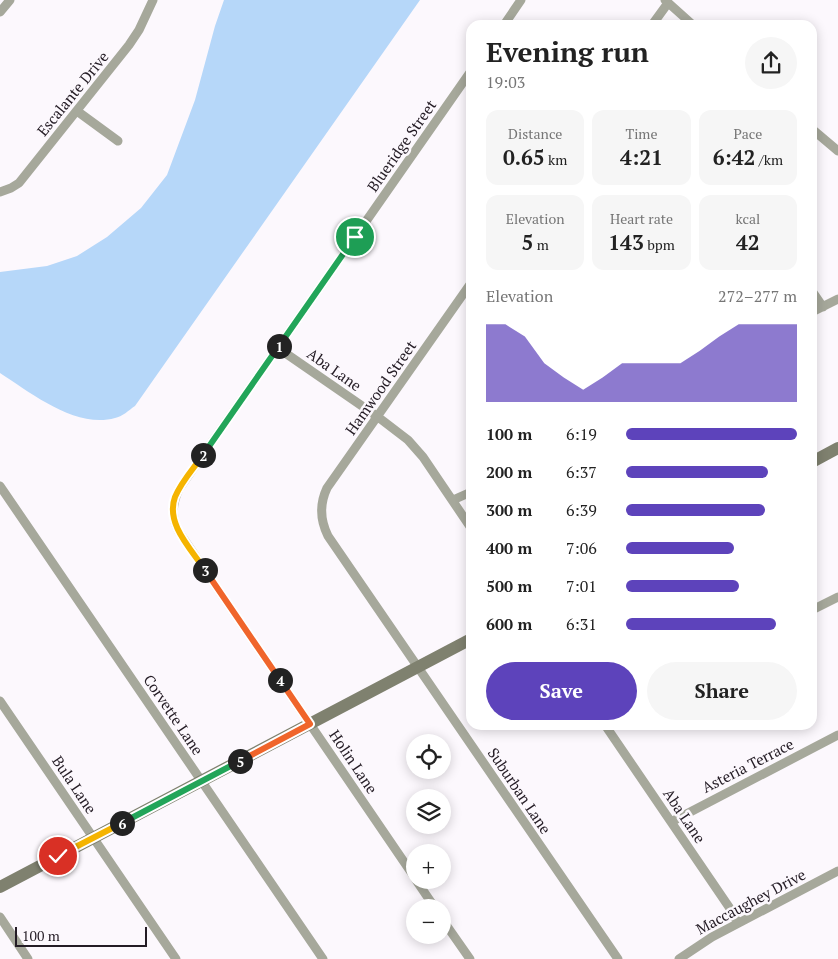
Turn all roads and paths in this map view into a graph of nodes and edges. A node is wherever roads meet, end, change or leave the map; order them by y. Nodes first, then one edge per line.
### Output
1 (153, 0) edge
2 (521, 0) edge
3 (8, 1) edge
4 (666, 1) edge
5 (0, 12) edge
6 (507, 20) edge
7 (655, 20) edge
8 (687, 20) edge
9 (466, 78) edge
10 (76, 111) junction
11 (817, 133) edge
12 (118, 141) dead end
13 (838, 151) edge
14 (0, 192) edge
15 (466, 290) edge
16 (817, 298) edge
17 (838, 299) edge
18 (823, 307) junction
19 (817, 310) edge
20 (278, 348) junction
21 (378, 417) junction
22 (838, 448) edge
23 (817, 459) edge
24 (1, 490) edge
25 (466, 494) edge
26 (453, 500) junction
27 (173, 511) joint
28 (321, 512) joint
29 (466, 520) edge
30 (838, 597) edge
31 (817, 608) edge
32 (466, 642) edge
33 (418, 667) junction
34 (0, 701) edge
35 (310, 724) junction
36 (608, 730) edge
37 (838, 735) edge
38 (202, 781) junction
39 (671, 822) junction
40 (93, 838) junction
41 (406, 864) edge
42 (838, 871) edge
43 (0, 888) edge
44 (0, 917) edge
45 (738, 923) junction
46 (451, 932) edge
47 (28, 959) edge
48 (176, 959) edge
49 (323, 959) edge
50 (470, 959) edge
51 (618, 959) edge
52 (679, 959) edge

1 - 10 street, Escalante Drive
2 - 6 street
3 - 5 street
4 - 7 street
4 - 8 street
9 - 20 street, Blueridge Street
10 - 12 street
10 - 14 street, Escalante Drive
11 - 13 street
15 - 21 street, Hamwood Street
16 - 18 street
17 - 18 street
18 - 19 street
20 - 21 street, Aba Lane
20 - 27 street, Blueridge Street
21 - 26 street, Aba Lane
21 - 28 street, Hamwood Street
22 - 23 street
24 - 38 street, Corvette Lane
25 - 26 street
26 - 29 street, Aba Lane
27 - 35 street, Holin Lane
28 - 33 street, Suburban Lane
30 - 31 street
32 - 33 street
33 - 35 street
33 - 51 street, Suburban Lane
34 - 40 street, Bula Lane
35 - 38 street
35 - 41 street, Holin Lane
36 - 39 street, Aba Lane
37 - 39 street, Asteria Terrace
38 - 40 street
38 - 49 street, Corvette Lane
39 - 45 street, Aba Lane
40 - 43 street
40 - 48 street, Bula Lane
42 - 45 street, Maccaughey Drive
44 - 47 street
45 - 52 street, Maccaughey Drive
46 - 50 street

